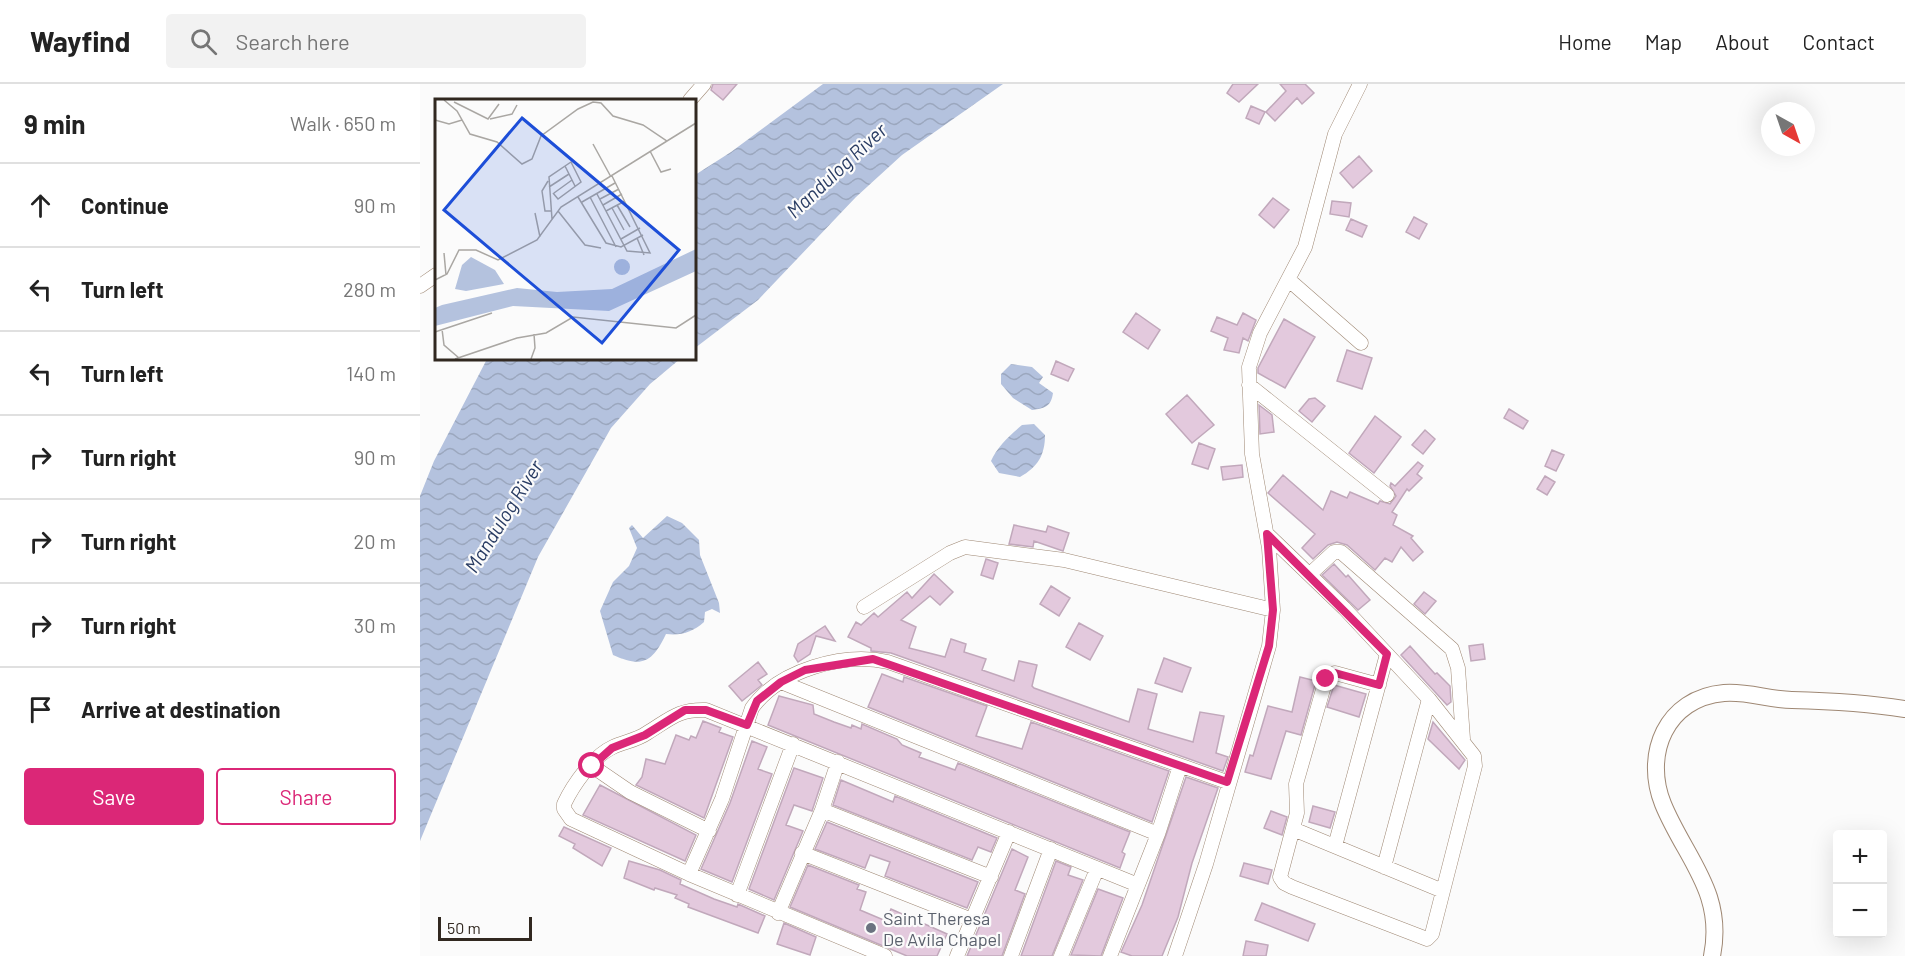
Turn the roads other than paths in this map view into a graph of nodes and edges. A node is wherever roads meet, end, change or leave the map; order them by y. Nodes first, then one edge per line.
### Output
1 (704, 84) edge
2 (1360, 84) edge
3 (691, 99) edge
4 (435, 276) edge
5 (1289, 280) junction
6 (420, 286) edge
7 (1361, 343) dead end
8 (1249, 385) junction
9 (1387, 495) dead end
10 (1267, 534) junction
11 (1310, 574) junction
12 (864, 607) dead end
13 (1273, 610) junction
14 (1387, 654) junction
15 (781, 682) junction
16 (1379, 685) junction
17 (1429, 699) junction
18 (1905, 709) edge
19 (747, 725) junction
20 (1463, 739) junction
21 (793, 744) junction
22 (838, 762) junction
23 (592, 766) junction
24 (1180, 766) junction
25 (1227, 782) junction
26 (822, 810) junction
27 (1293, 829) junction
28 (709, 831) junction
29 (1009, 832) junction
30 (1158, 834) junction
31 (1335, 846) junction
32 (1051, 849) junction
33 (802, 853) junction
34 (1384, 867) junction
35 (1097, 869) junction
36 (689, 874) junction
37 (991, 876) junction
38 (1138, 885) junction
39 (1443, 891) junction
40 (737, 895) junction
41 (778, 913) junction
42 (972, 920) junction
43 (885, 956) edge
44 (957, 956) edge
45 (1011, 956) edge
46 (1061, 956) edge
47 (1110, 956) edge
48 (1175, 956) edge
49 (1712, 956) edge

1 - 3 street
2 - 5 street
4 - 6 street
5 - 7 street
5 - 8 street
8 - 9 street
8 - 10 street
10 - 11 street
10 - 13 street
11 - 14 street
11 - 20 street
12 - 13 street
13 - 25 street
14 - 16 street
14 - 17 street
15 - 19 street
15 - 24 street
15 - 30 street
16 - 27 street
16 - 31 street
17 - 20 street
17 - 34 street
18 - 49 main road
19 - 21 street
19 - 23 street
19 - 28 street
20 - 39 street
21 - 22 street
21 - 40 street
22 - 26 street
22 - 29 street
23 - 28 street
23 - 36 street
24 - 25 street
24 - 30 street
25 - 48 street
26 - 33 street
26 - 37 street
27 - 31 street
27 - 39 street
28 - 36 street
29 - 32 street
29 - 37 street
30 - 38 street
31 - 34 street
32 - 35 street
32 - 45 street
33 - 41 street
33 - 42 street
34 - 39 street
35 - 38 street
35 - 46 street
36 - 40 street
37 - 42 street
38 - 47 street
40 - 41 street
41 - 43 street
42 - 44 street

